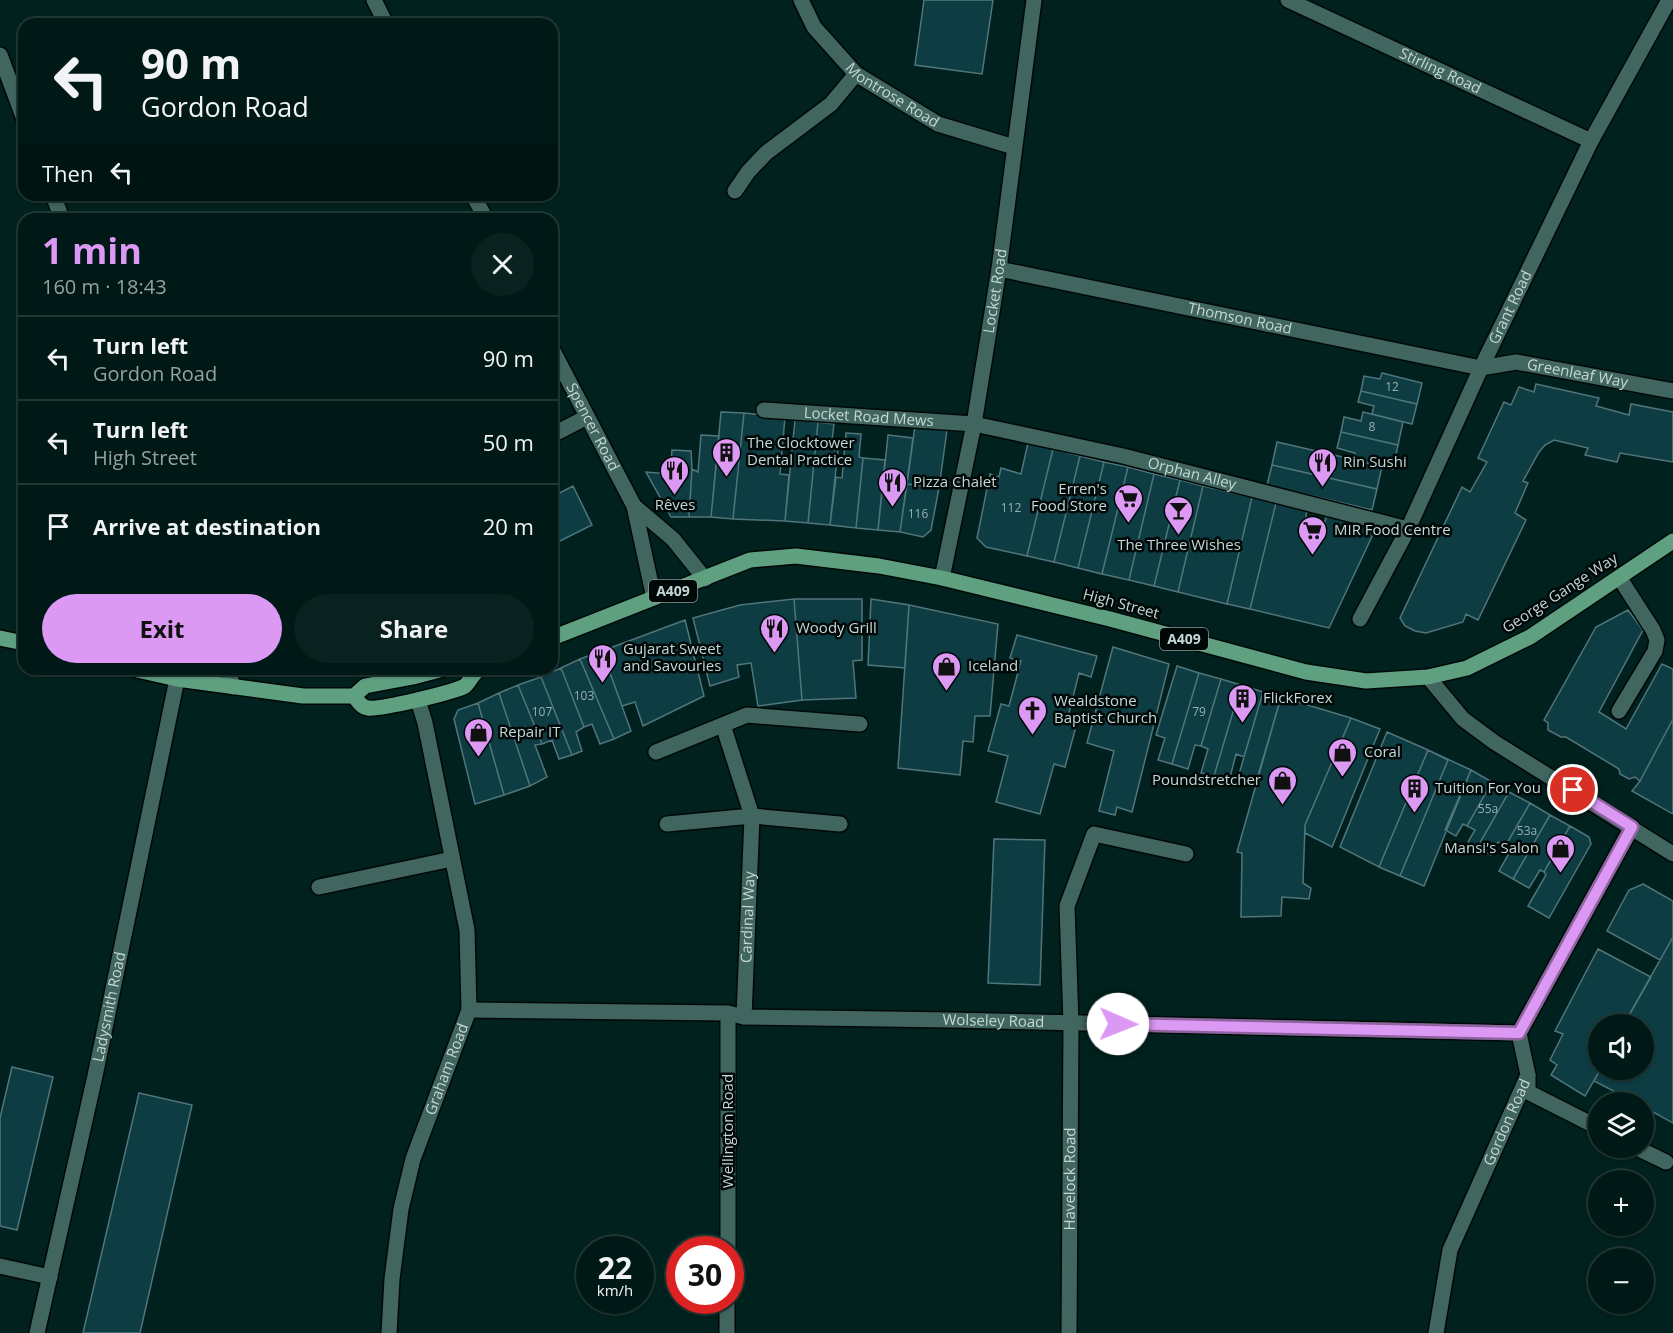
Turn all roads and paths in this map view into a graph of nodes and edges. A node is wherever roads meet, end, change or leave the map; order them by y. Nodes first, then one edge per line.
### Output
1 (374, 0) edge
2 (801, 0) edge
3 (1034, 0) edge
4 (1288, 0) edge
5 (1669, 0) edge
6 (383, 18) edge
7 (0, 56) edge
8 (856, 74) junction
9 (18, 103) edge
10 (1591, 141) junction
11 (1014, 147) junction
12 (735, 191) dead end
13 (999, 269) junction
14 (558, 361) edge
15 (1481, 368) junction
16 (1673, 391) edge
17 (764, 410) dead end
18 (587, 417) junction
19 (974, 424) junction
20 (558, 432) edge
21 (634, 506) junction
22 (1408, 529) junction
23 (1673, 541) edge
24 (1619, 577) junction
25 (942, 578) junction
26 (705, 579) junction
27 (654, 598) junction
28 (1360, 619) dead end
29 (558, 636) edge
30 (0, 638) edge
31 (18, 642) edge
32 (159, 675) edge
33 (230, 675) edge
34 (420, 675) edge
35 (472, 675) edge
36 (1428, 677) junction
37 (177, 679) junction
38 (233, 687) junction
39 (354, 696) junction
40 (417, 700) junction
41 (1619, 711) dead end
42 (860, 724) dead end
43 (723, 725) junction
44 (657, 752) dead end
45 (752, 816) junction
46 (667, 824) dead end
47 (840, 824) dead end
48 (1632, 827) junction
49 (1186, 854) dead end
50 (1673, 854) edge
51 (452, 859) junction
52 (319, 887) dead end
53 (469, 1010) junction
54 (728, 1013) junction
55 (744, 1017) junction
56 (1071, 1023) junction
57 (1519, 1033) junction
58 (1528, 1075) junction
59 (1588, 1122) edge
60 (1654, 1156) edge
61 (1666, 1162) dead end
62 (728, 1236) edge
63 (0, 1266) edge
64 (50, 1276) junction
65 (727, 1314) edge
66 (37, 1333) edge
67 (389, 1333) edge
68 (727, 1333) edge
69 (1069, 1333) edge
70 (1436, 1333) edge

1 - 6 street
2 - 8 street, Montrose Road
3 - 11 street, Locket Road
4 - 10 street, Stirling Road
5 - 10 street, Grant Road
7 - 9 street
8 - 11 street, Montrose Road
8 - 12 street
10 - 15 street, Grant Road
11 - 13 street, Locket Road
13 - 15 street, Thomson Road
13 - 19 street, Locket Road
14 - 18 street, Spencer Road
15 - 16 street, Greenleaf Way
15 - 22 street, Grant Road
17 - 19 street, Locket Road Mews
18 - 20 street
18 - 21 street, Spencer Road
19 - 22 street, Orphan Alley
19 - 25 street, Locket Road
21 - 26 street, Spencer Road
21 - 27 street, Spencer Road
22 - 28 street, Grant Road
23 - 24 main road, George Gange Way / A409
24 - 36 main road, George Gange Way / A409
24 - 41 street
25 - 26 main road, High Street / A409
25 - 36 main road, High Street / A409
26 - 27 main road, High Street / A409
27 - 29 main road, High Street / A409
30 - 31 main road
32 - 37 main road
33 - 38 street
34 - 39 main road
35 - 40 main road
36 - 48 street
37 - 38 main road
37 - 64 street, Ladysmith Road
38 - 39 main road
39 - 40 main road
40 - 51 street, Graham Road
42 - 43 street
43 - 44 street
43 - 45 street, Cardinal Way
45 - 46 street
45 - 47 street
45 - 55 street, Cardinal Way
48 - 50 street
48 - 57 street
49 - 56 street, Havelock Road
51 - 52 street
51 - 53 street, Graham Road
53 - 54 street, Wolseley Road
53 - 67 street, Graham Road
54 - 55 street, Wolseley Road
54 - 62 street, Wellington Road
55 - 56 street, Wolseley Road
56 - 57 street, Wolseley Road
56 - 69 street, Havelock Road
57 - 58 street, Gordon Road
58 - 59 street
58 - 70 street, Gordon Road
60 - 61 street
63 - 64 street
64 - 66 street, Ladysmith Road
65 - 68 street

